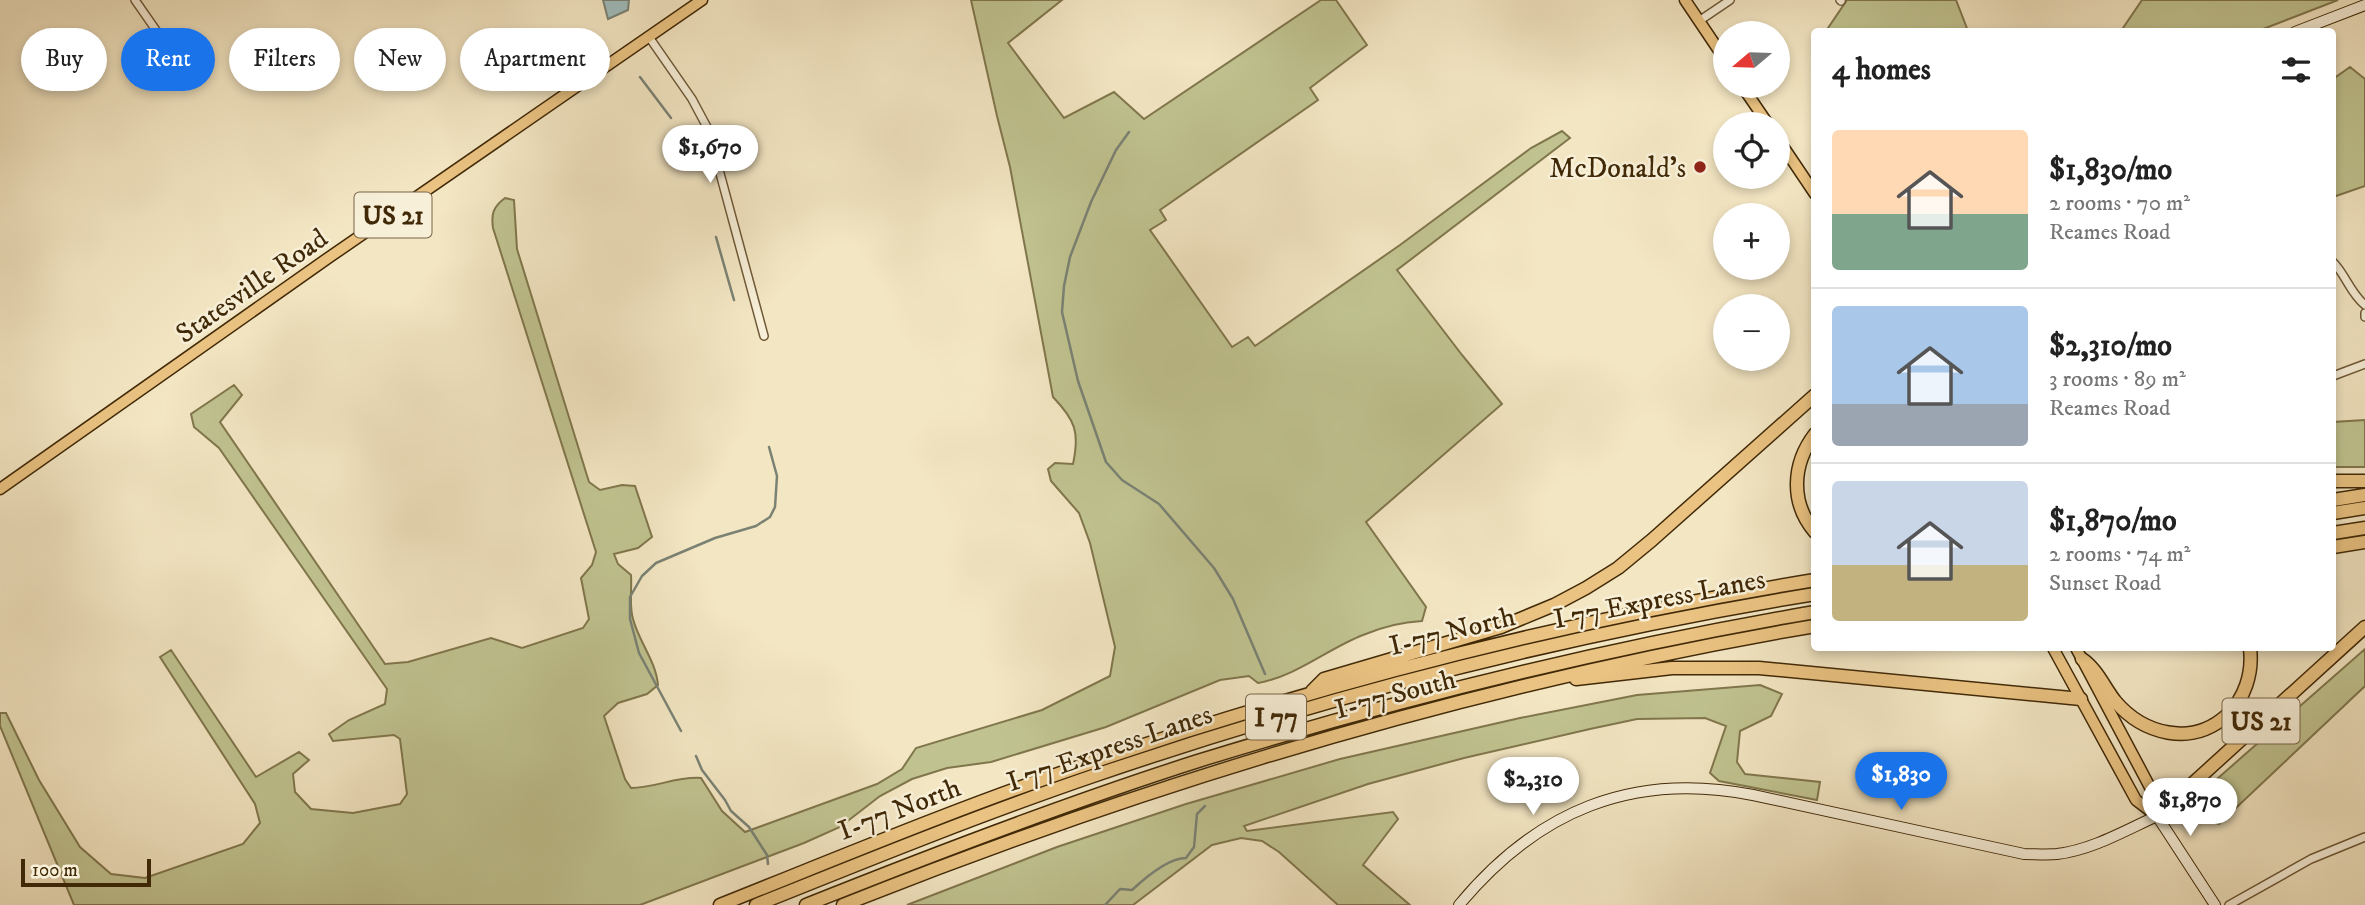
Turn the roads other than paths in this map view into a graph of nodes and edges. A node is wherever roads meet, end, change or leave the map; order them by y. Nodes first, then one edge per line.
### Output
1 (135, 0) edge
2 (702, 0) edge
3 (1685, 0) edge
4 (1730, 0) edge
5 (2365, 5) edge
6 (1699, 20) junction
7 (154, 28) edge
8 (2305, 28) edge
9 (649, 37) junction
10 (1713, 41) edge
11 (1790, 157) edge
12 (1811, 188) edge
13 (2336, 266) edge
14 (2365, 305) edge
15 (764, 336) dead end
16 (2365, 365) edge
17 (2336, 375) edge
18 (1811, 399) edge
19 (1811, 441) edge
20 (2336, 481) edge
21 (2365, 481) edge
22 (0, 489) edge
23 (2365, 495) edge
24 (2336, 499) edge
25 (2365, 508) edge
26 (2336, 513) edge
27 (1811, 526) edge
28 (2365, 528) edge
29 (2336, 533) edge
30 (2365, 542) edge
31 (2336, 547) edge
32 (1811, 581) edge
33 (1811, 595) edge
34 (1811, 613) edge
35 (1811, 627) edge
36 (2365, 627) edge
37 (2055, 651) edge
38 (2250, 651) edge
39 (2079, 653) edge
40 (1516, 686) junction
41 (1309, 694) junction
42 (2081, 699) junction
43 (2158, 816) junction
44 (2365, 837) edge
45 (720, 905) edge
46 (756, 905) edge
47 (806, 905) edge
48 (842, 905) edge
49 (1460, 905) edge
50 (2214, 905) edge
51 (2229, 905) edge

1 - 7 street
2 - 9 main road, Statesville Road / US 21
3 - 6 main road
4 - 6 street
5 - 8 main road
6 - 10 main road
9 - 15 street
9 - 22 main road, Statesville Road / US 21
11 - 12 main road
13 - 14 street
16 - 17 street
18 - 41 highway
19 - 27 highway
20 - 21 highway
23 - 24 highway
25 - 26 highway
28 - 29 highway
30 - 31 highway
32 - 41 highway, I-77 North / I 77
33 - 46 highway, I 77 Express Lanes / I 77
34 - 47 highway, I 77 Express Lanes / I 77
35 - 40 highway, I-77 South / I 77
36 - 43 highway, US 21
37 - 42 main road
38 - 39 highway
39 - 43 main road
40 - 42 highway
40 - 48 highway, I-77 South / I 77
41 - 45 highway, I-77 North / I 77
42 - 43 main road
43 - 49 main road
43 - 50 main road
44 - 51 street

